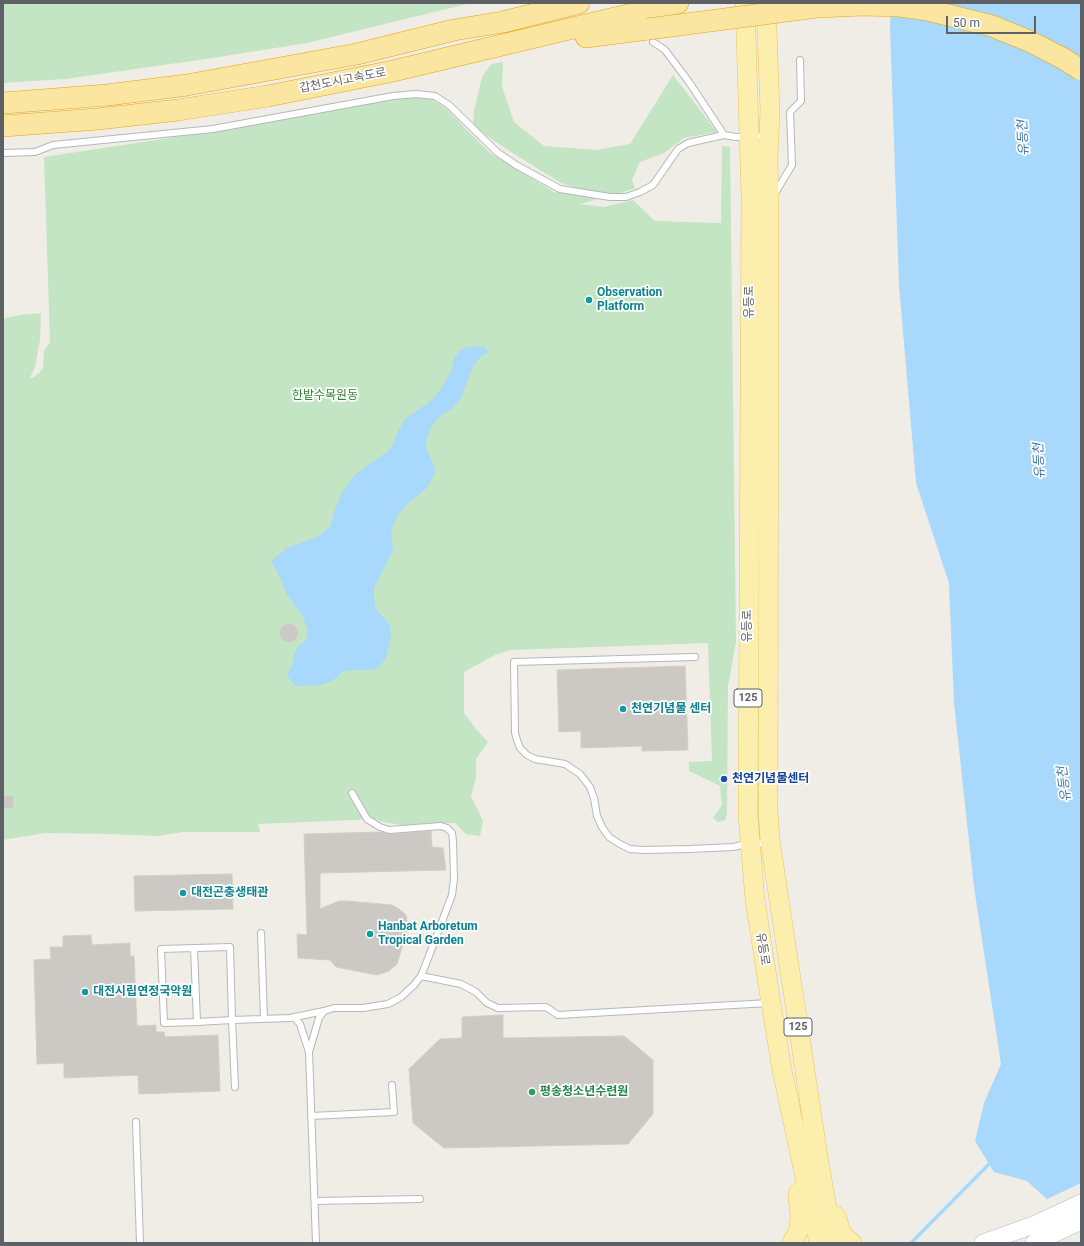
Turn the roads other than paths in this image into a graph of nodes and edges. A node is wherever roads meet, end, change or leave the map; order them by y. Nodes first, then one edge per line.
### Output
1 (534, 3) edge
2 (579, 3) edge
3 (678, 3) edge
4 (745, 3) edge
5 (766, 3) edge
6 (648, 27) junction
7 (454, 30) junction
8 (800, 60) dead end
9 (1081, 70) edge
10 (3, 103) edge
11 (3, 126) edge
12 (724, 136) junction
13 (769, 136) junction
14 (749, 142) junction
15 (3, 153) edge
16 (769, 201) junction
17 (695, 657) dead end
18 (352, 793) dead end
19 (770, 843) junction
20 (751, 845) junction
21 (261, 933) dead end
22 (194, 948) junction
23 (421, 976) junction
24 (771, 1003) junction
25 (324, 1011) junction
26 (294, 1017) junction
27 (264, 1019) junction
28 (232, 1020) junction
29 (197, 1022) junction
30 (309, 1052) junction
31 (392, 1085) dead end
32 (235, 1087) dead end
33 (311, 1116) junction
34 (136, 1122) dead end
35 (813, 1175) junction
36 (420, 1199) dead end
37 (314, 1201) junction
38 (1081, 1202) edge
39 (1081, 1221) edge
40 (140, 1243) edge
41 (316, 1243) edge
42 (792, 1243) edge
43 (819, 1243) edge
44 (835, 1243) edge
45 (852, 1243) edge
46 (983, 1243) edge
47 (1034, 1243) edge

1 - 7 highway
2 - 7 highway, 갑천도시고속도로
3 - 6 highway
4 - 14 main road, 유등로
5 - 13 main road, 유등로
6 - 9 highway, bridge
6 - 11 highway, 갑천도시고속도로
6 - 12 lane
7 - 10 highway, 갑천도시고속도로
8 - 16 lane
12 - 14 lane
12 - 15 lane
13 - 14 lane
13 - 16 main road, 유등로
14 - 20 main road, 유등로 / 125
16 - 19 main road, 유등로 / 125
17 - 20 lane
18 - 23 lane
19 - 20 lane
19 - 35 main road, 유등로 / 125
20 - 24 main road, 유등로 / 125
21 - 27 lane
22 - 28 lane
22 - 29 lane
22 - 29 lane
23 - 24 lane
23 - 25 lane
24 - 35 main road, 유등로 / 125
25 - 26 lane
25 - 30 lane
26 - 27 lane
26 - 30 lane
27 - 28 lane
28 - 29 lane
28 - 32 lane
30 - 33 lane
31 - 33 lane
33 - 37 lane
34 - 40 lane
35 - 42 main road
35 - 43 main road, 유등로 / 125
35 - 44 main road, 유등로 / 125
35 - 45 main road
36 - 37 lane
37 - 41 lane
38 - 46 main road
39 - 47 main road

